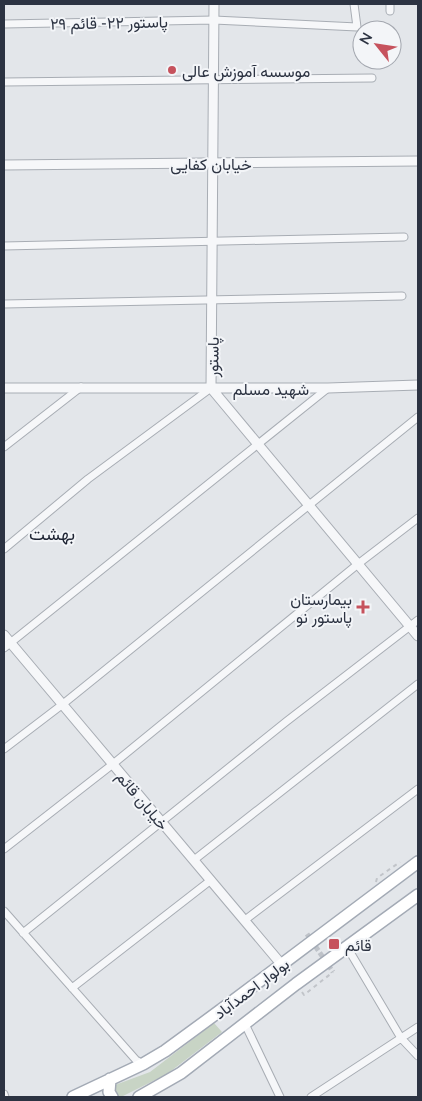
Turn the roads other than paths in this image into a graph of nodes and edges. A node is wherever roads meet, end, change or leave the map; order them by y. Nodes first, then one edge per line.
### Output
1 (214, 4) edge
2 (354, 4) edge
3 (214, 20) junction
4 (4, 24) edge
5 (372, 78) dead end
6 (214, 79) junction
7 (4, 82) edge
8 (418, 161) edge
9 (213, 162) junction
10 (4, 165) edge
11 (404, 237) dead end
12 (213, 241) junction
13 (4, 246) edge
14 (402, 296) dead end
15 (213, 300) junction
16 (4, 304) edge
17 (418, 385) edge
18 (81, 387) junction
19 (4, 388) edge
20 (211, 388) junction
21 (328, 388) junction
22 (418, 417) edge
23 (258, 444) junction
24 (4, 447) edge
25 (309, 505) junction
26 (418, 518) edge
27 (4, 549) edge
28 (358, 564) junction
29 (418, 620) edge
30 (410, 626) junction
31 (4, 635) edge
32 (418, 636) edge
33 (7, 646) edge
34 (418, 684) edge
35 (62, 704) junction
36 (4, 748) edge
37 (113, 764) junction
38 (418, 789) edge
39 (162, 822) junction
40 (4, 850) edge
41 (194, 860) junction
42 (418, 862) edge
43 (211, 880) junction
44 (418, 895) edge
45 (4, 911) edge
46 (245, 920) junction
47 (23, 933) junction
48 (346, 947) junction
49 (282, 965) junction
50 (72, 988) junction
51 (245, 1024) junction
52 (418, 1027) edge
53 (401, 1038) junction
54 (418, 1056) edge
55 (142, 1064) junction
56 (110, 1079) junction
57 (87, 1091) junction
58 (74, 1097) edge
59 (98, 1097) edge
60 (112, 1097) edge
61 (139, 1097) edge
62 (280, 1097) edge
63 (311, 1097) edge

1 - 3 street, پاستور
2 - 3 street, پاستور ۲۲- قائم ۲۹
3 - 4 street, پاستور ۲۲- قائم ۲۹
3 - 6 street, پاستور
5 - 6 street
6 - 7 street
6 - 9 street, پاستور
8 - 9 street, خیابان کفایی
9 - 10 street, خیابان کفایی
9 - 12 street, پاستور
11 - 12 street
12 - 13 street
12 - 15 street, پاستور
14 - 15 street
15 - 16 street
15 - 20 street, پاستور
17 - 21 street, شهید مسلم
18 - 19 street, شهید مسلم
18 - 20 street, شهید مسلم
18 - 24 street
20 - 21 street, شهید مسلم
20 - 23 street, پاستور
20 - 27 street
21 - 23 street
22 - 25 street
23 - 25 street, پاستور
23 - 33 street
25 - 28 street, پاستور
25 - 35 street
26 - 28 street
28 - 30 street, پاستور
28 - 37 street
29 - 30 street
30 - 32 street, پاستور
30 - 39 street
31 - 33 street, خیابان قائم
33 - 35 street, خیابان قائم
34 - 41 street
35 - 36 street
35 - 37 street, خیابان قائم
37 - 39 street, خیابان قائم
37 - 40 street
38 - 46 street
39 - 41 street, خیابان قائم
39 - 47 street
41 - 43 street, خیابان قائم
42 - 49 main road, بولوار احمدآباد
43 - 46 street, خیابان قائم
43 - 50 street
44 - 48 main road, بولوار احمدآباد
45 - 47 street
46 - 49 street, خیابان قائم
47 - 50 street
48 - 51 main road, بولوار احمدآباد
48 - 53 street
49 - 55 main road, بولوار احمدآباد
50 - 55 street
51 - 61 main road, بولوار احمدآباد
51 - 62 street
52 - 53 street
53 - 54 street
53 - 63 street
55 - 56 main road, بولوار احمدآباد
56 - 57 main road, بولوار احمدآباد
56 - 60 main road
57 - 58 main road, بولوار احمدآباد
57 - 59 main road

